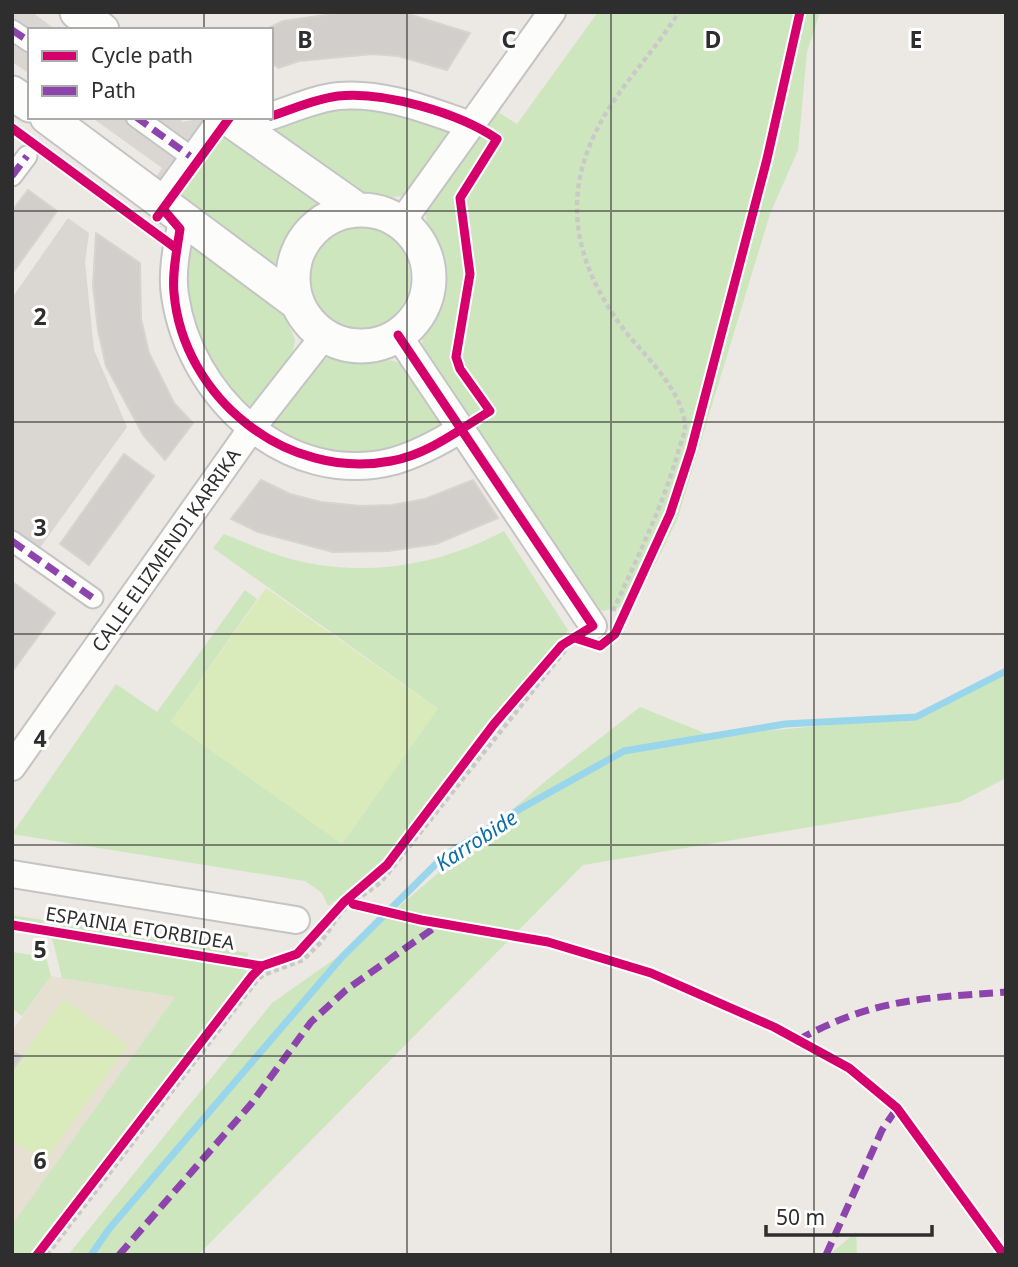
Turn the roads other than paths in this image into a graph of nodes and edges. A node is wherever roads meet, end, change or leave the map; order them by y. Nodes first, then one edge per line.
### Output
1 (77, 12) edge
2 (552, 12) edge
3 (99, 28) edge
4 (12, 30) edge
5 (28, 42) edge
6 (12, 93) edge
7 (28, 104) edge
8 (273, 114) edge
9 (50, 119) edge
10 (138, 119) edge
11 (245, 121) edge
12 (471, 125) junction
13 (26, 156) dead end
14 (190, 156) junction
15 (12, 176) edge
16 (174, 204) junction
17 (358, 209) junction
18 (401, 223) junction
19 (297, 303) junction
20 (398, 335) junction
21 (324, 336) junction
22 (252, 428) junction
23 (461, 429) junction
24 (12, 541) edge
25 (93, 598) dead end
26 (591, 629) road end
27 (12, 767) edge
28 (12, 874) edge
29 (296, 920) dead end

1 - 3 street
2 - 12 street
4 - 5 street
6 - 7 street
8 - 12 street
9 - 16 street
10 - 14 street
11 - 14 street
11 - 17 street
12 - 18 street
13 - 15 street
14 - 16 street
16 - 19 street
16 - 22 street
17 - 18 street
17 - 19 street
18 - 20 street
19 - 21 street
20 - 21 street
20 - 23 street
21 - 22 street, CALLE ELIZMENDI KARRIKA
22 - 23 street
22 - 27 street, CALLE ELIZMENDI KARRIKA
23 - 26 street
24 - 25 street
28 - 29 street, ESPAINIA ETORBIDEA

